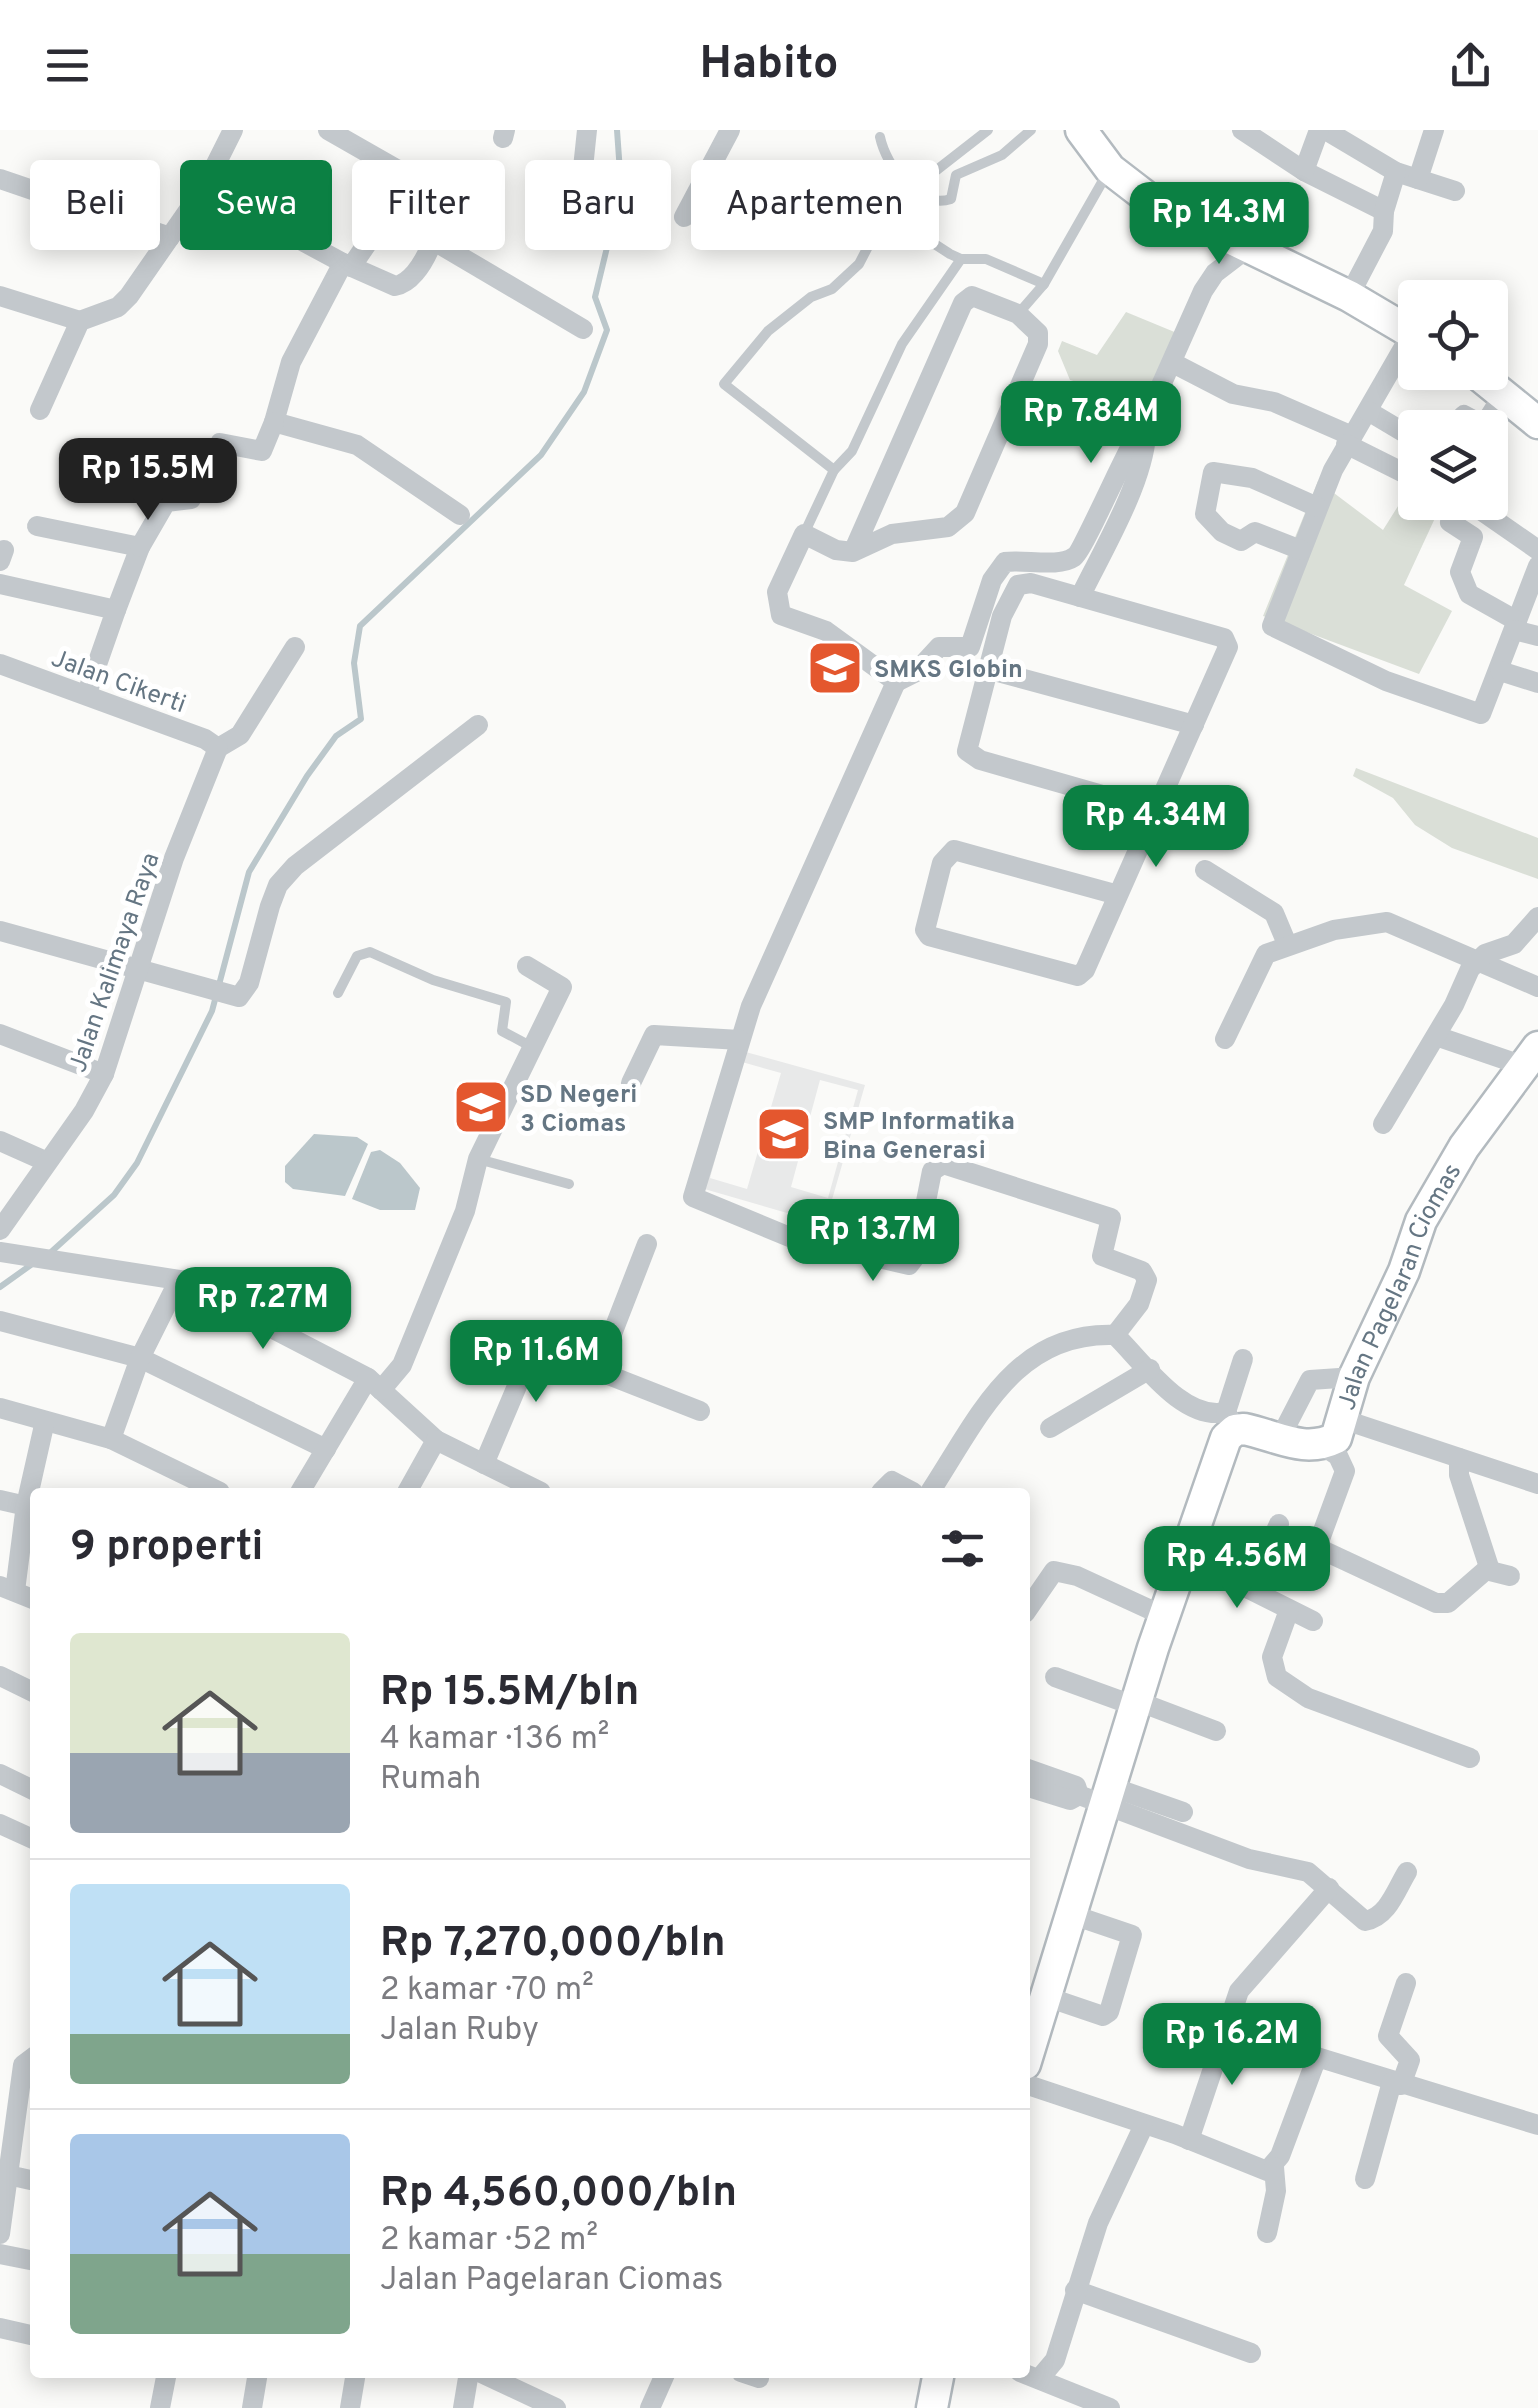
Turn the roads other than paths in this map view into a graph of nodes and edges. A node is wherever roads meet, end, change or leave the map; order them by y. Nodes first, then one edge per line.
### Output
1 (233, 130) edge
2 (328, 130) edge
3 (587, 130) edge
4 (730, 130) edge
5 (988, 130) edge
6 (1031, 130) edge
7 (1080, 130) edge
8 (1242, 130) edge
9 (1318, 130) edge
10 (1327, 130) edge
11 (1434, 130) edge
12 (880, 136) dead end
13 (218, 160) edge
14 (380, 160) edge
15 (584, 160) edge
16 (887, 160) edge
17 (1110, 170) junction
18 (939, 171) edge
19 (1304, 171) junction
20 (1396, 172) junction
21 (0, 178) edge
22 (1418, 179) junction
23 (1456, 190) dead end
24 (939, 202) edge
25 (1384, 211) junction
26 (684, 217) dead end
27 (180, 223) edge
28 (170, 238) junction
29 (939, 246) edge
30 (1249, 247) junction
31 (319, 250) edge
32 (358, 250) edge
33 (428, 250) edge
34 (449, 250) edge
35 (866, 250) edge
36 (962, 260) junction
37 (347, 265) junction
38 (1044, 284) junction
39 (0, 296) edge
40 (1349, 296) junction
41 (1018, 314) junction
42 (80, 321) junction
43 (1398, 325) edge
44 (583, 330) dead end
45 (1398, 361) edge
46 (1173, 363) junction
47 (1502, 390) edge
48 (1505, 392) junction
49 (40, 410) dead end
50 (1494, 410) edge
51 (1368, 411) junction
52 (1146, 420) junction
53 (274, 422) junction
54 (1538, 423) edge
55 (1398, 430) edge
56 (1349, 440) junction
57 (1398, 469) edge
58 (834, 470) junction
59 (1318, 507) junction
60 (460, 514) dead end
61 (1451, 520) edge
62 (1495, 520) edge
63 (37, 526) dead end
64 (804, 534) junction
65 (140, 546) junction
66 (1301, 550) junction
67 (1538, 550) edge
68 (853, 552) junction
69 (1538, 566) edge
70 (0, 584) edge
71 (1534, 591) edge
72 (1080, 597) junction
73 (116, 610) junction
74 (1516, 626) junction
75 (1538, 636) edge
76 (295, 647) dead end
77 (0, 664) edge
78 (987, 669) junction
79 (1500, 671) junction
80 (896, 682) junction
81 (1538, 683) edge
82 (87, 693) junction
83 (478, 725) dead end
84 (1194, 725) junction
85 (218, 748) junction
86 (1155, 810) junction
87 (1205, 870) dead end
88 (1118, 894) junction
89 (1538, 917) edge
90 (0, 931) edge
91 (1287, 944) junction
92 (1476, 960) junction
93 (527, 966) dead end
94 (137, 968) junction
95 (1538, 988) edge
96 (338, 993) dead end
97 (0, 1034) edge
98 (1436, 1036) junction
99 (740, 1040) junction
100 (1226, 1040) dead end
101 (532, 1048) junction
102 (1530, 1056) edge
103 (104, 1074) junction
104 (631, 1083) dead end
105 (1383, 1124) dead end
106 (0, 1142) edge
107 (478, 1159) junction
108 (45, 1161) junction
109 (569, 1184) dead end
110 (0, 1230) edge
111 (648, 1244) dead end
112 (6, 1253) edge
113 (179, 1280) junction
114 (0, 1321) edge
115 (1115, 1335) junction
116 (140, 1358) junction
117 (1243, 1359) dead end
118 (1150, 1369) junction
119 (598, 1370) junction
120 (1354, 1377) junction
121 (375, 1384) junction
122 (0, 1408) edge
123 (700, 1411) dead end
124 (45, 1420) junction
125 (1344, 1420) junction
126 (1230, 1421) junction
127 (1050, 1428) dead end
128 (1280, 1438) junction
129 (111, 1439) junction
130 (436, 1440) junction
131 (1323, 1446) junction
132 (326, 1449) junction
133 (1459, 1458) junction
134 (484, 1464) junction
135 (1538, 1484) edge
136 (33, 1488) edge
137 (212, 1488) edge
138 (302, 1488) edge
139 (409, 1488) edge
140 (526, 1488) edge
141 (884, 1488) edge
142 (905, 1488) edge
143 (933, 1488) edge
144 (0, 1500) edge
145 (30, 1506) edge
146 (1279, 1524) dead end
147 (1318, 1548) junction
148 (1183, 1556) junction
149 (1309, 1569) dead end
150 (1249, 1589) junction
151 (17, 1592) edge
152 (1030, 1607) edge
153 (1289, 1610) junction
154 (1164, 1616) junction
155 (1312, 1621) dead end
156 (0, 1676) edge
157 (1056, 1677) dead end
158 (30, 1691) edge
159 (1136, 1704) junction
160 (1216, 1731) dead end
161 (1470, 1758) dead end
162 (1030, 1770) edge
163 (0, 1774) edge
164 (1030, 1788) edge
165 (30, 1789) edge
166 (1099, 1795) junction
167 (1184, 1812) dead end
168 (0, 1824) edge
169 (30, 1838) edge
170 (1407, 1872) dead end
171 (1329, 1888) junction
172 (1073, 1915) junction
173 (1406, 1983) dead end
174 (1047, 1998) junction
175 (1030, 2039) edge
176 (30, 2060) edge
177 (1396, 2083) junction
178 (1030, 2086) edge
179 (26, 2108) edge
180 (1538, 2125) edge
181 (1143, 2127) junction
182 (1188, 2140) junction
183 (1274, 2167) junction
184 (8, 2175) junction
185 (1366, 2179) dead end
186 (30, 2180) edge
187 (1267, 2232) dead end
188 (0, 2234) edge
189 (0, 2254) edge
190 (30, 2260) edge
191 (1076, 2290) junction
192 (0, 2328) edge
193 (30, 2335) edge
194 (1251, 2352) dead end
195 (1030, 2376) edge
196 (166, 2378) edge
197 (257, 2378) edge
198 (355, 2378) edge
199 (468, 2378) edge
200 (489, 2378) edge
201 (663, 2378) edge
202 (938, 2378) edge
203 (527, 2402) edge
204 (160, 2408) edge
205 (252, 2408) edge
206 (350, 2408) edge
207 (462, 2408) edge
208 (556, 2408) edge
209 (650, 2408) edge
210 (932, 2408) edge
211 (1110, 2408) edge

1 - 13 street
2 - 14 street
3 - 15 street
4 - 26 street
5 - 18 lane
6 - 24 lane
7 - 17 main road
8 - 19 street
9 - 19 street
10 - 20 street
11 - 22 street
12 - 16 lane
17 - 30 main road
17 - 38 lane
19 - 25 street
20 - 22 street
20 - 25 street
21 - 28 street
22 - 23 street
25 - 40 street
27 - 28 street
28 - 42 street
29 - 36 lane
30 - 40 main road
30 - 46 street
31 - 37 street
32 - 37 street
33 - 37 street
34 - 44 street
35 - 58 lane
36 - 38 lane
36 - 58 lane
37 - 53 street
38 - 41 lane
39 - 42 street
40 - 43 main road
41 - 68 street
41 - 68 street
42 - 49 street
45 - 51 street
46 - 52 street
46 - 56 street
47 - 48 main road
48 - 50 street
48 - 54 main road
51 - 55 street
51 - 56 street
52 - 72 street
52 - 80 street
53 - 60 street
53 - 65 street
56 - 57 street
56 - 59 street
58 - 64 lane
59 - 66 street
59 - 66 street
61 - 74 street
62 - 67 street
63 - 65 street
64 - 68 street
64 - 80 street
65 - 73 street
66 - 79 street
69 - 71 street
70 - 73 street
71 - 74 street
72 - 78 street
72 - 84 street
73 - 82 street
74 - 75 street
74 - 79 street
76 - 85 street
77 - 82 street, Jalan Cikerti
78 - 84 street
78 - 86 street
79 - 81 street
80 - 99 street
82 - 85 street, Jalan Cikerti
83 - 94 street
84 - 86 street
85 - 94 street, Jalan Kalimaya Raya
86 - 88 street
87 - 91 street
88 - 88 street
89 - 92 street
90 - 94 street
91 - 92 street
91 - 100 street
92 - 95 street
92 - 98 street
93 - 101 street
94 - 103 street, Jalan Kalimaya Raya
96 - 101 lane
97 - 103 street
98 - 102 street
98 - 105 street
99 - 104 street
99 - 115 street
101 - 107 street
102 - 120 main road, Jalan Pagelaran Ciomas
103 - 108 street, Jalan Kalimaya Raya
106 - 108 street
107 - 109 lane
107 - 121 street
108 - 110 street, Jalan Kalimaya Raya
111 - 119 street
112 - 113 street
113 - 116 street
113 - 121 street
114 - 116 street
115 - 118 street
115 - 143 street
116 - 129 street
116 - 132 street
117 - 126 street
118 - 126 street
118 - 127 street
119 - 123 street
119 - 134 street
120 - 125 main road, Jalan Pagelaran Ciomas
120 - 128 street
121 - 130 street
121 - 132 street
122 - 124 street
124 - 129 street
124 - 136 street
125 - 131 main road, Jalan Pagelaran Ciomas
125 - 133 street
126 - 128 main road
126 - 148 main road
128 - 131 main road
129 - 137 street
130 - 134 street
130 - 139 street
131 - 147 street
132 - 138 street
133 - 135 street
133 - 147 street
134 - 140 street
141 - 142 street
144 - 145 street
145 - 151 street
146 - 150 street
147 - 149 street
148 - 150 street
148 - 154 main road
150 - 153 street
152 - 154 street
153 - 155 street
153 - 161 street
154 - 159 main road
156 - 158 street
157 - 159 street
159 - 160 street
159 - 166 main road
162 - 166 street
163 - 165 street
164 - 166 street
166 - 167 street
166 - 171 street
166 - 172 main road
168 - 169 street
170 - 171 street
171 - 182 street
172 - 174 main road
172 - 174 street
173 - 177 street
174 - 175 main road
176 - 179 street
177 - 180 street
177 - 183 street
177 - 185 street
178 - 181 street
179 - 184 street
181 - 182 street
181 - 191 street
182 - 183 street
183 - 187 street
184 - 186 street
184 - 188 street
189 - 190 street
191 - 194 street
191 - 195 street
192 - 193 street
195 - 211 street
196 - 204 street
197 - 205 street
198 - 206 street
199 - 207 street
200 - 203 street
201 - 209 street
202 - 210 main road
203 - 208 street

